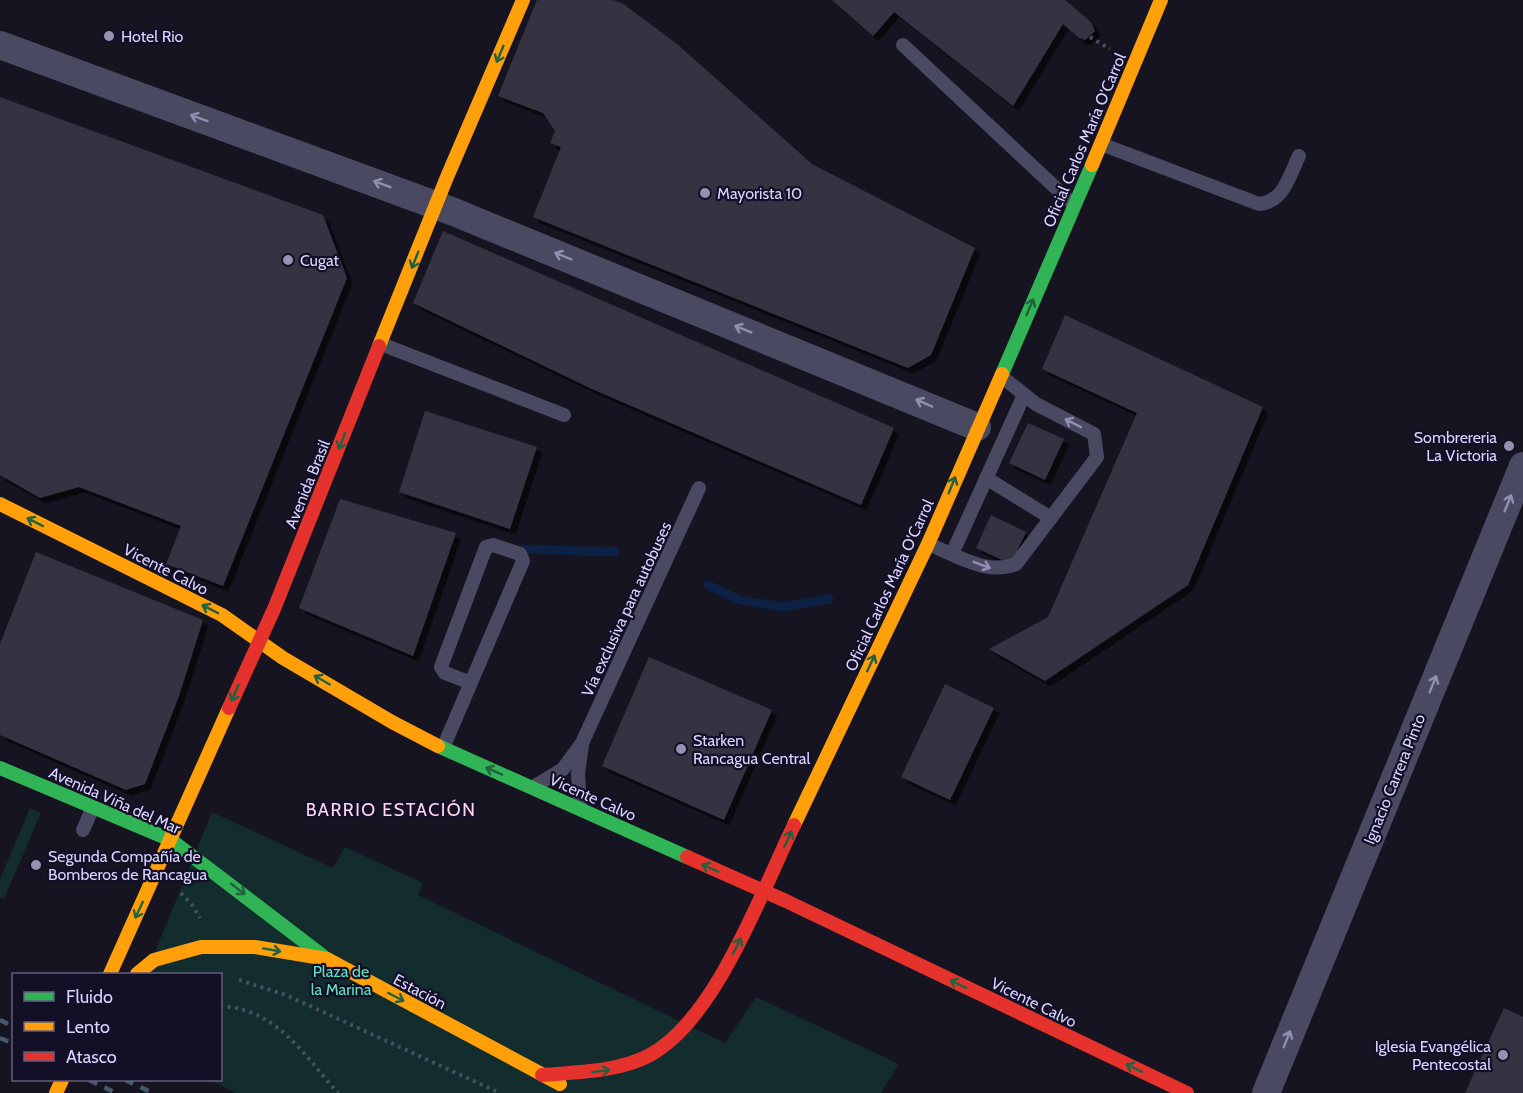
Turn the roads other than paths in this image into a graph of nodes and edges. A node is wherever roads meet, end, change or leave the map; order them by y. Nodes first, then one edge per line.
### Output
1 (523, 0) edge
2 (1161, 0) edge
3 (0, 45) edge
4 (903, 45) dead end
5 (1101, 144) junction
6 (1299, 156) dead end
7 (1074, 205) junction
8 (437, 206) junction
9 (381, 345) junction
10 (1000, 376) junction
11 (1024, 395) junction
12 (564, 416) dead end
13 (977, 427) junction
14 (1523, 466) edge
15 (986, 478) junction
16 (699, 488) dead end
17 (0, 504) edge
18 (1051, 518) junction
19 (928, 544) junction
20 (952, 554) junction
21 (259, 640) junction
22 (471, 683) junction
23 (582, 743) junction
24 (443, 748) junction
25 (0, 768) edge
26 (532, 788) junction
27 (93, 807) junction
28 (580, 809) junction
29 (83, 830) dead end
30 (171, 840) junction
31 (764, 892) junction
32 (327, 959) junction
33 (111, 973) edge
34 (139, 973) edge
35 (542, 1075) junction
36 (569, 1089) dead end
37 (1186, 1093) edge
38 (1266, 1093) edge

1 -> 8 main road, Avenida Brasil
2 - 5 main road, Oficial Carlos María O'Carrol
8 -> 3 street
4 - 7 lane
5 - 6 lane
5 - 7 main road, Oficial Carlos María O'Carrol
10 -> 7 main road, Oficial Carlos María O'Carrol
8 -> 9 main road, Avenida Brasil
13 -> 8 street
9 - 12 lane
9 -> 21 main road, Avenida Brasil
10 - 11 lane
10 - 13 main road, Oficial Carlos María O'Carrol
11 - 15 lane
18 -> 11 lane
19 -> 13 main road, Oficial Carlos María O'Carrol
38 -> 14 street, Ignacio Carrera Pinto
15 - 18 lane
15 - 20 lane
16 - 23 lane, Vía exclusiva para autobuses
21 -> 17 main road, Vicente Calvo
20 -> 18 lane
19 - 20 lane
31 -> 19 main road, Oficial Carlos María O'Carrol
24 -> 21 main road, Vicente Calvo
21 -> 30 main road, Avenida Brasil
22 - 22 lane
22 - 24 lane
23 - 26 lane, Vía exclusiva para autobuses
23 - 28 lane, Vía exclusiva para autobuses
26 -> 24 main road, Vicente Calvo
25 - 27 main road, Avenida Viña del Mar
26 - 28 main road, Vicente Calvo
27 - 29 lane
27 - 30 main road, Avenida Viña del Mar
31 -> 28 main road, Vicente Calvo
30 -> 32 main road, Avenida Viña del Mar
30 -> 33 main road, Avenida Brasil
35 -> 31 main road, Oficial Carlos María O'Carrol
37 -> 31 main road, Vicente Calvo
34 -> 32 main road, Estación
32 -> 35 main road, Estación
35 - 36 main road, Estación

